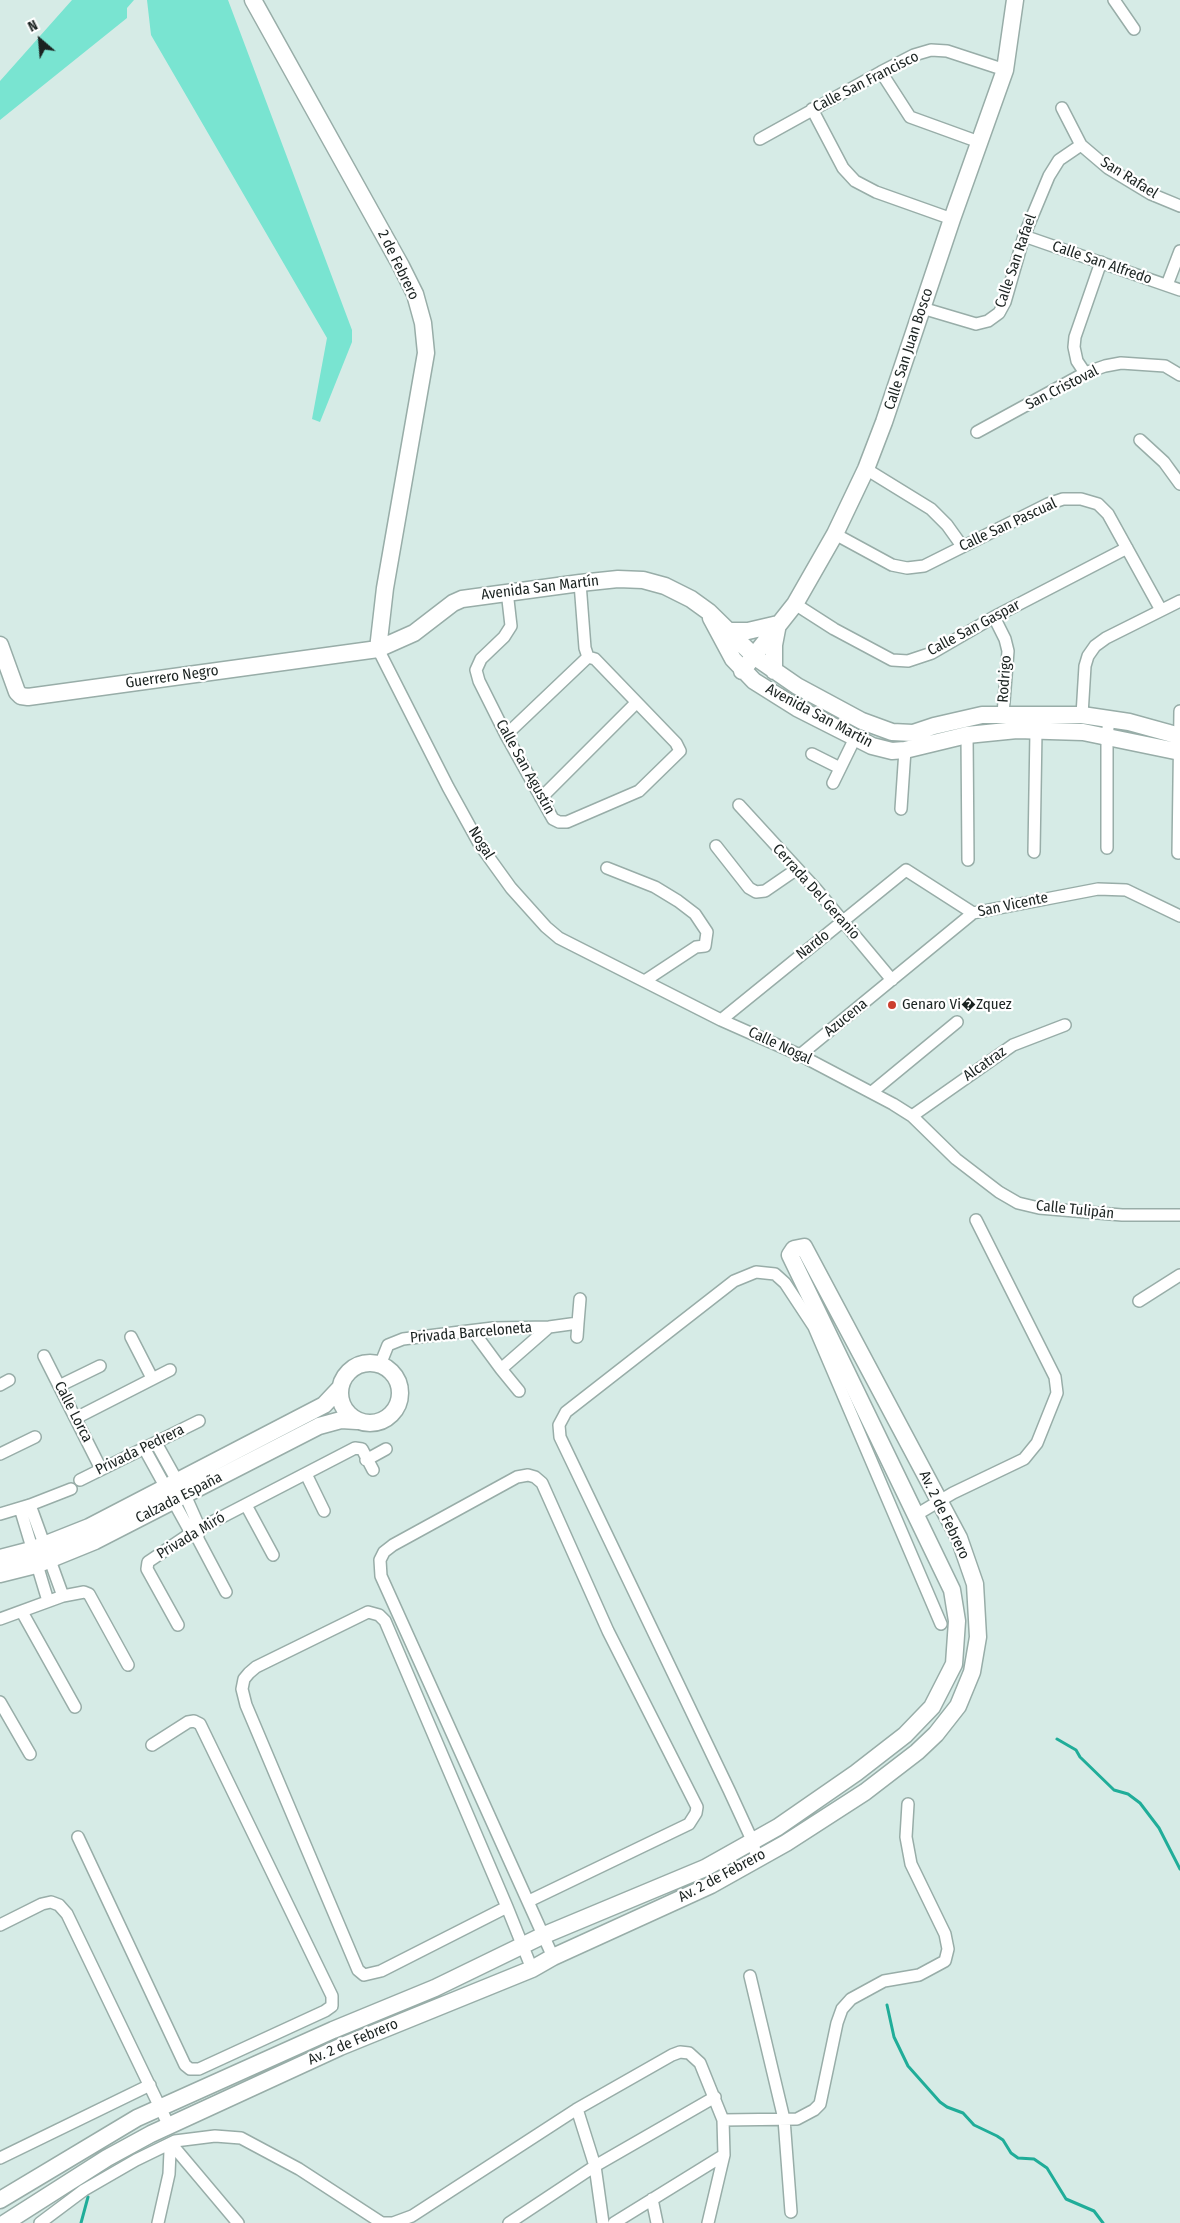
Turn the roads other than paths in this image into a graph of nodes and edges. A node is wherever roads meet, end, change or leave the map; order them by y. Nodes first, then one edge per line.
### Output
1 (253, 0) edge
2 (1015, 0) edge
3 (1114, 0) edge
4 (1134, 29) dead end
5 (1005, 70) junction
6 (880, 72) junction
7 (1062, 108) dead end
8 (812, 109) junction
9 (760, 139) dead end
10 (979, 142) junction
11 (1081, 145) junction
12 (1180, 206) edge
13 (952, 219) junction
14 (1024, 236) junction
15 (1180, 251) edge
16 (1101, 262) junction
17 (1167, 285) junction
18 (1180, 290) edge
19 (922, 308) junction
20 (1085, 373) junction
21 (1180, 375) edge
22 (977, 432) dead end
23 (1140, 440) dead end
24 (866, 469) junction
25 (1180, 484) edge
26 (835, 534) junction
27 (962, 546) junction
28 (1127, 548) junction
29 (580, 583) junction
30 (507, 592) junction
31 (1180, 601) edge
32 (795, 604) junction
33 (1161, 610) junction
34 (994, 617) junction
35 (778, 624) junction
36 (723, 632) junction
37 (0, 645) edge
38 (378, 649) junction
39 (588, 657) junction
40 (755, 657) junction
41 (742, 671) junction
42 (774, 671) junction
43 (636, 703) junction
44 (1180, 711) edge
45 (1003, 714) junction
46 (1082, 716) junction
47 (1109, 719) junction
48 (934, 726) junction
49 (1036, 730) junction
50 (506, 735) junction
51 (967, 735) junction
52 (1107, 737) junction
53 (855, 738) junction
54 (938, 743) junction
55 (1179, 744) edge
56 (905, 750) junction
57 (812, 754) dead end
58 (840, 768) junction
59 (833, 783) dead end
60 (541, 798) junction
61 (738, 805) dead end
62 (901, 809) dead end
63 (716, 846) dead end
64 (1107, 848) dead end
65 (1034, 852) dead end
66 (1178, 852) dead end
67 (968, 860) dead end
68 (607, 868) dead end
69 (797, 869) junction
70 (973, 913) junction
71 (1180, 916) edge
72 (844, 921) junction
73 (646, 980) junction
74 (892, 980) junction
75 (721, 1020) junction
76 (957, 1022) dead end
77 (1065, 1025) dead end
78 (800, 1055) junction
79 (872, 1092) junction
80 (912, 1116) junction
81 (1180, 1215) edge
82 (976, 1220) dead end
83 (1180, 1275) edge
84 (580, 1299) dead end
85 (1139, 1301) dead end
86 (578, 1323) junction
87 (549, 1327) junction
88 (473, 1331) junction
89 (131, 1337) dead end
90 (577, 1338) dead end
91 (44, 1356) dead end
92 (380, 1365) junction
93 (100, 1366) dead end
94 (501, 1368) junction
95 (170, 1370) dead end
96 (152, 1378) junction
97 (60, 1386) junction
98 (340, 1388) junction
99 (520, 1391) dead end
100 (76, 1418) junction
101 (199, 1421) dead end
102 (357, 1421) junction
103 (292, 1430) junction
104 (35, 1437) dead end
105 (156, 1443) junction
106 (144, 1448) junction
107 (386, 1449) dead end
108 (0, 1454) edge
109 (101, 1469) junction
110 (306, 1474) junction
111 (80, 1480) dead end
112 (71, 1489) dead end
113 (176, 1492) junction
114 (939, 1500) junction
115 (25, 1506) junction
116 (246, 1506) junction
117 (324, 1511) dead end
118 (0, 1514) edge
119 (916, 1515) junction
120 (195, 1534) junction
121 (41, 1555) junction
122 (273, 1555) dead end
123 (0, 1558) edge
124 (0, 1574) edge
125 (226, 1592) dead end
126 (63, 1596) junction
127 (48, 1602) junction
128 (22, 1612) junction
129 (0, 1619) edge
130 (941, 1624) dead end
131 (178, 1625) dead end
132 (128, 1665) dead end
133 (0, 1702) edge
134 (76, 1707) dead end
135 (152, 1745) dead end
136 (30, 1754) dead end
137 (908, 1804) dead end
138 (78, 1837) dead end
139 (752, 1840) junction
140 (757, 1858) junction
141 (529, 1902) junction
142 (507, 1908) junction
143 (0, 1925) edge
144 (542, 1936) junction
145 (523, 1947) junction
146 (553, 1957) junction
147 (532, 1969) junction
148 (750, 1976) dead end
149 (325, 2011) junction
150 (333, 2030) junction
151 (340, 2047) junction
152 (150, 2085) junction
153 (715, 2097) junction
154 (160, 2108) junction
155 (577, 2109) junction
156 (784, 2119) junction
157 (723, 2120) junction
158 (169, 2126) junction
159 (724, 2156) junction
160 (0, 2158) edge
161 (595, 2166) junction
162 (652, 2199) junction
163 (0, 2200) edge
164 (791, 2212) dead end
165 (5, 2223) edge
166 (40, 2223) edge
167 (158, 2223) edge
168 (238, 2223) edge
169 (383, 2223) edge
170 (508, 2223) edge
171 (603, 2223) edge
172 (614, 2223) edge
173 (657, 2223) edge
174 (708, 2223) edge

1 - 38 main road, 2 de Febrero
2 - 5 main road, Calle San Juan Bosco
3 - 4 street
5 - 6 street, Calle San Francisco
5 - 10 main road, Calle San Juan Bosco
6 - 8 street, Calle San Francisco
6 - 10 street
7 - 11 street
8 - 9 street, Calle San Francisco
8 - 13 street
10 - 13 main road, Calle San Juan Bosco
11 - 12 street, San Rafael
11 - 14 street, Calle San Rafael
13 - 19 main road, Calle San Juan Bosco
14 - 16 street, Calle San Alfredo
14 - 19 street, Calle San Rafael
15 - 17 street
16 - 17 street, Calle San Alfredo
16 - 20 street
17 - 18 street, Calle San Alfredo
19 - 24 main road, Calle San Juan Bosco
20 - 21 street, San Cristoval
20 - 22 street, San Cristoval
23 - 25 street
24 - 26 main road, Calle San Juan Bosco
24 - 27 street
26 - 27 street, Calle San Pascual
26 - 32 main road, Calle San Juan Bosco
27 - 28 street, Calle San Pascual
28 - 33 street, Calle San Pascual
28 - 34 street, Calle San Gaspar
29 - 30 main road, Avenida San Martín
29 - 36 main road, Avenida San Martín
29 - 39 street
30 - 38 main road, Avenida San Martín
30 - 50 street, Calle San Agustín
31 - 33 street
32 - 34 street, Calle San Gaspar
32 - 35 main road, Calle San Juan Bosco
33 - 46 street
34 - 45 street, Rodrigo
35 - 36 main road
35 - 40 main road, Calle San Juan Bosco
35 - 42 main road
36 - 40 main road
36 - 41 main road, Avenida San Martin
37 - 38 main road, Guerrero Negro
38 - 73 street, Nogal
39 - 43 street
39 - 50 street
40 - 41 main road, Calle San Juan Bosco
40 - 42 main road
41 - 53 main road, Avenida San Martin
42 - 48 main road
43 - 60 street
43 - 60 street, Calle San Agustín
44 - 55 street
45 - 46 main road
45 - 48 main road
46 - 47 main road
47 - 52 street
47 - 55 main road
48 - 54 street
49 - 51 main road, Avenida San Martin
49 - 52 main road, Avenida San Martin
49 - 65 street
50 - 60 street, Calle San Agustín
51 - 54 main road, Avenida San Martin
51 - 67 street
52 - 55 main road, Avenida San Martin
52 - 64 street
53 - 56 main road, Avenida San Martin
53 - 58 street
54 - 56 main road, Avenida San Martin
55 - 66 street
56 - 62 street
57 - 58 street
58 - 59 street
61 - 69 street, Cerrada Del Geranio
63 - 69 street
68 - 73 street
69 - 72 street, Cerrada Del Geranio
70 - 71 street, San Vicente
70 - 72 street, Nardo
70 - 74 street, San Vicente
72 - 74 street, Cerrada Del Geranio
72 - 75 street, Nardo
73 - 75 street, Calle Nogal
74 - 78 street, Azucena
75 - 78 street, Calle Nogal
76 - 79 street
77 - 80 street, Alcatraz
78 - 79 street, Calle Nogal
79 - 80 street, Calle Nogal
80 - 81 street, Calle Tulipán
82 - 114 street
83 - 85 street
84 - 86 street
86 - 87 street, Privada Barceloneta
86 - 90 street
87 - 88 street, Privada Barceloneta
87 - 94 street
88 - 92 street, Privada Barceloneta
88 - 94 street
89 - 96 street
91 - 97 street, Calle Lorca
92 - 98 main road
92 - 102 main road
93 - 97 street
94 - 99 street
95 - 96 street
96 - 100 street
97 - 100 street, Calle Lorca
98 - 102 main road
98 - 103 main road, Calzada España
100 - 109 street, Calle Lorca
101 - 105 street, Privada Pedrera
102 - 103 main road, Calzada España
103 - 113 main road, Calzada España
104 - 108 street
105 - 106 street, Privada Pedrera
105 - 113 street
106 - 109 street, Privada Pedrera
106 - 113 street
107 - 110 street, Privada Miró
109 - 111 street, Privada Pedrera
110 - 116 street, Privada Miró
110 - 117 street
112 - 115 street
113 - 120 street
113 - 121 main road, Calzada España
114 - 119 street
114 - 119 main road, Av. 2 de Febrero
114 - 140 main road, Av. 2 de Febrero
115 - 118 street
115 - 121 street
116 - 120 street, Privada Miró
116 - 122 street
119 - 139 main road, Av. 2 de Febrero
120 - 125 street, Privada Miró
120 - 131 street, Privada Miró
121 - 123 main road, Calzada España
121 - 124 main road, Calzada España
121 - 126 street
121 - 127 street
126 - 127 street
126 - 132 street
127 - 128 street
128 - 129 street
128 - 134 street
130 - 139 street
133 - 136 street
135 - 149 street
137 - 156 street
138 - 149 street
139 - 140 street
139 - 144 main road, Av. 2 de Febrero
140 - 146 main road, Av. 2 de Febrero
141 - 141 street
141 - 144 street
142 - 142 street
142 - 145 street
143 - 152 street
144 - 145 main road, Av. 2 de Febrero
144 - 146 street
145 - 147 street
145 - 150 main road, Av. 2 de Febrero
146 - 147 main road, Av. 2 de Febrero
147 - 151 main road, Av. 2 de Febrero
148 - 156 street
149 - 150 street
150 - 151 street
150 - 154 main road, Av. 2 de Febrero
151 - 158 main road, Av. 2 de Febrero
152 - 154 street
152 - 160 street
153 - 155 street
153 - 157 street
153 - 161 street
154 - 158 street
154 - 163 main road, Av. 2 de Febrero
155 - 161 street
155 - 169 street
156 - 157 street
156 - 164 street
157 - 159 street
158 - 165 main road, Av. 2 de Febrero
159 - 162 street
159 - 174 street
161 - 170 street
161 - 171 street
162 - 172 street
162 - 173 street
166 - 169 street
167 - 168 street

